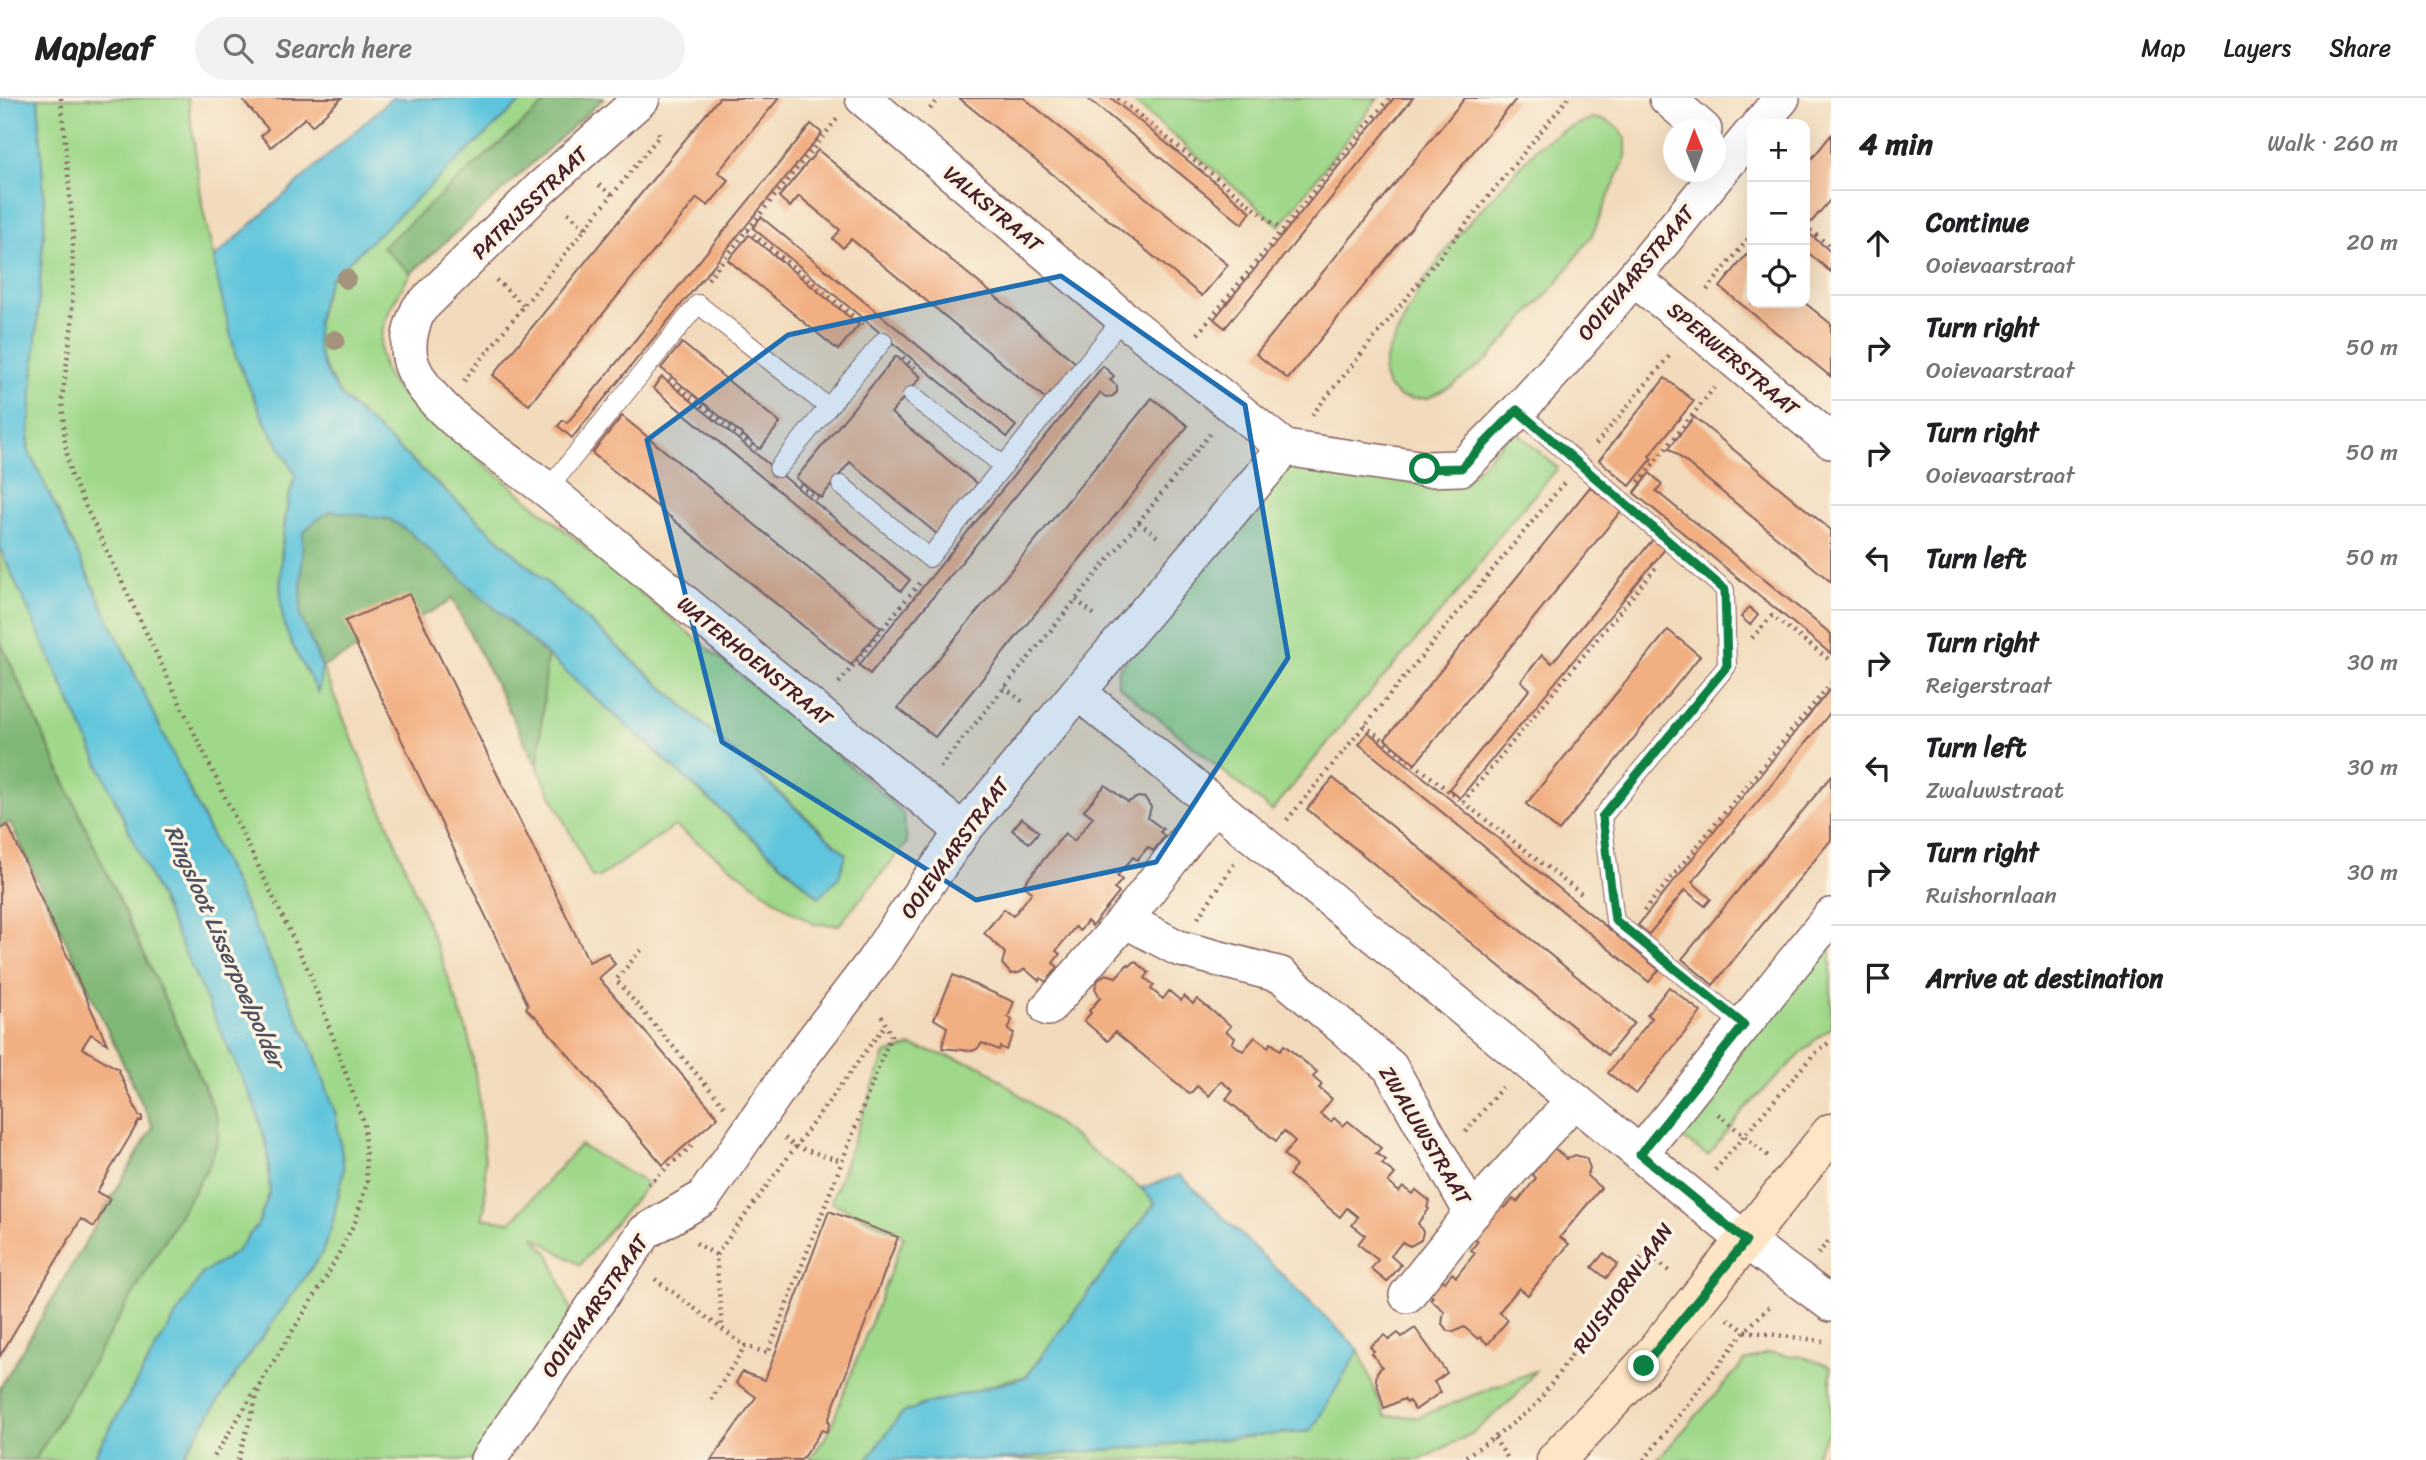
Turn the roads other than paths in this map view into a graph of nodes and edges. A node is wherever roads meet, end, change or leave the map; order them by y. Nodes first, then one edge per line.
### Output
1 (1667, 98) edge
2 (1782, 98) edge
3 (850, 108) edge
4 (651, 111) edge
5 (1691, 119) edge
6 (1764, 119) edge
7 (1734, 142) edge
8 (1633, 279) junction
9 (419, 309) joint
10 (1123, 318) junction
11 (883, 341) road end
12 (912, 396) road end
13 (828, 407) junction
14 (1517, 410) junction
15 (1831, 441) edge
16 (1285, 449) junction
17 (1004, 466) junction
18 (778, 467) road end
19 (841, 485) road end
20 (547, 490) junction
21 (1078, 692) junction
22 (1214, 804) junction
23 (963, 831) junction
24 (1831, 916) edge
25 (1125, 920) junction
26 (1048, 1008) dead end
27 (1744, 1025) junction
28 (1574, 1100) junction
29 (1831, 1132) edge
30 (1640, 1154) junction
31 (1472, 1213) junction
32 (1746, 1241) junction
33 (1407, 1295) dead end
34 (1831, 1304) edge
35 (488, 1460) edge
36 (1556, 1460) edge

1 - 5 street
2 - 6 street
3 - 10 street, VALKSTRAAT
4 - 9 street, PATRIJSSTRAAT
7 - 8 street, OOIEVAARSTRAAT
8 - 14 street, OOIEVAARSTRAAT
8 - 15 street, SPERWERSTRAAT
9 - 20 street, WATERHOENSTRAAT
10 - 16 street, VALKSTRAAT
10 - 17 lane
11 - 13 lane
12 - 17 lane
13 - 18 lane
13 - 20 lane
14 - 16 street, OOIEVAARSTRAAT
14 - 27 lane
16 - 21 street, OOIEVAARSTRAAT
17 - 19 lane
20 - 23 street, WATERHOENSTRAAT
21 - 22 street
21 - 23 street, OOIEVAARSTRAAT
22 - 25 street
22 - 28 street
23 - 35 street, OOIEVAARSTRAAT
24 - 27 street
25 - 26 street
25 - 31 street, ZWALUWSTRAAT
27 - 30 street
28 - 30 street
28 - 31 street, ZWALUWSTRAAT
29 - 32 main road
30 - 32 street
31 - 33 street, ZWALUWSTRAAT
32 - 34 street
32 - 36 main road

